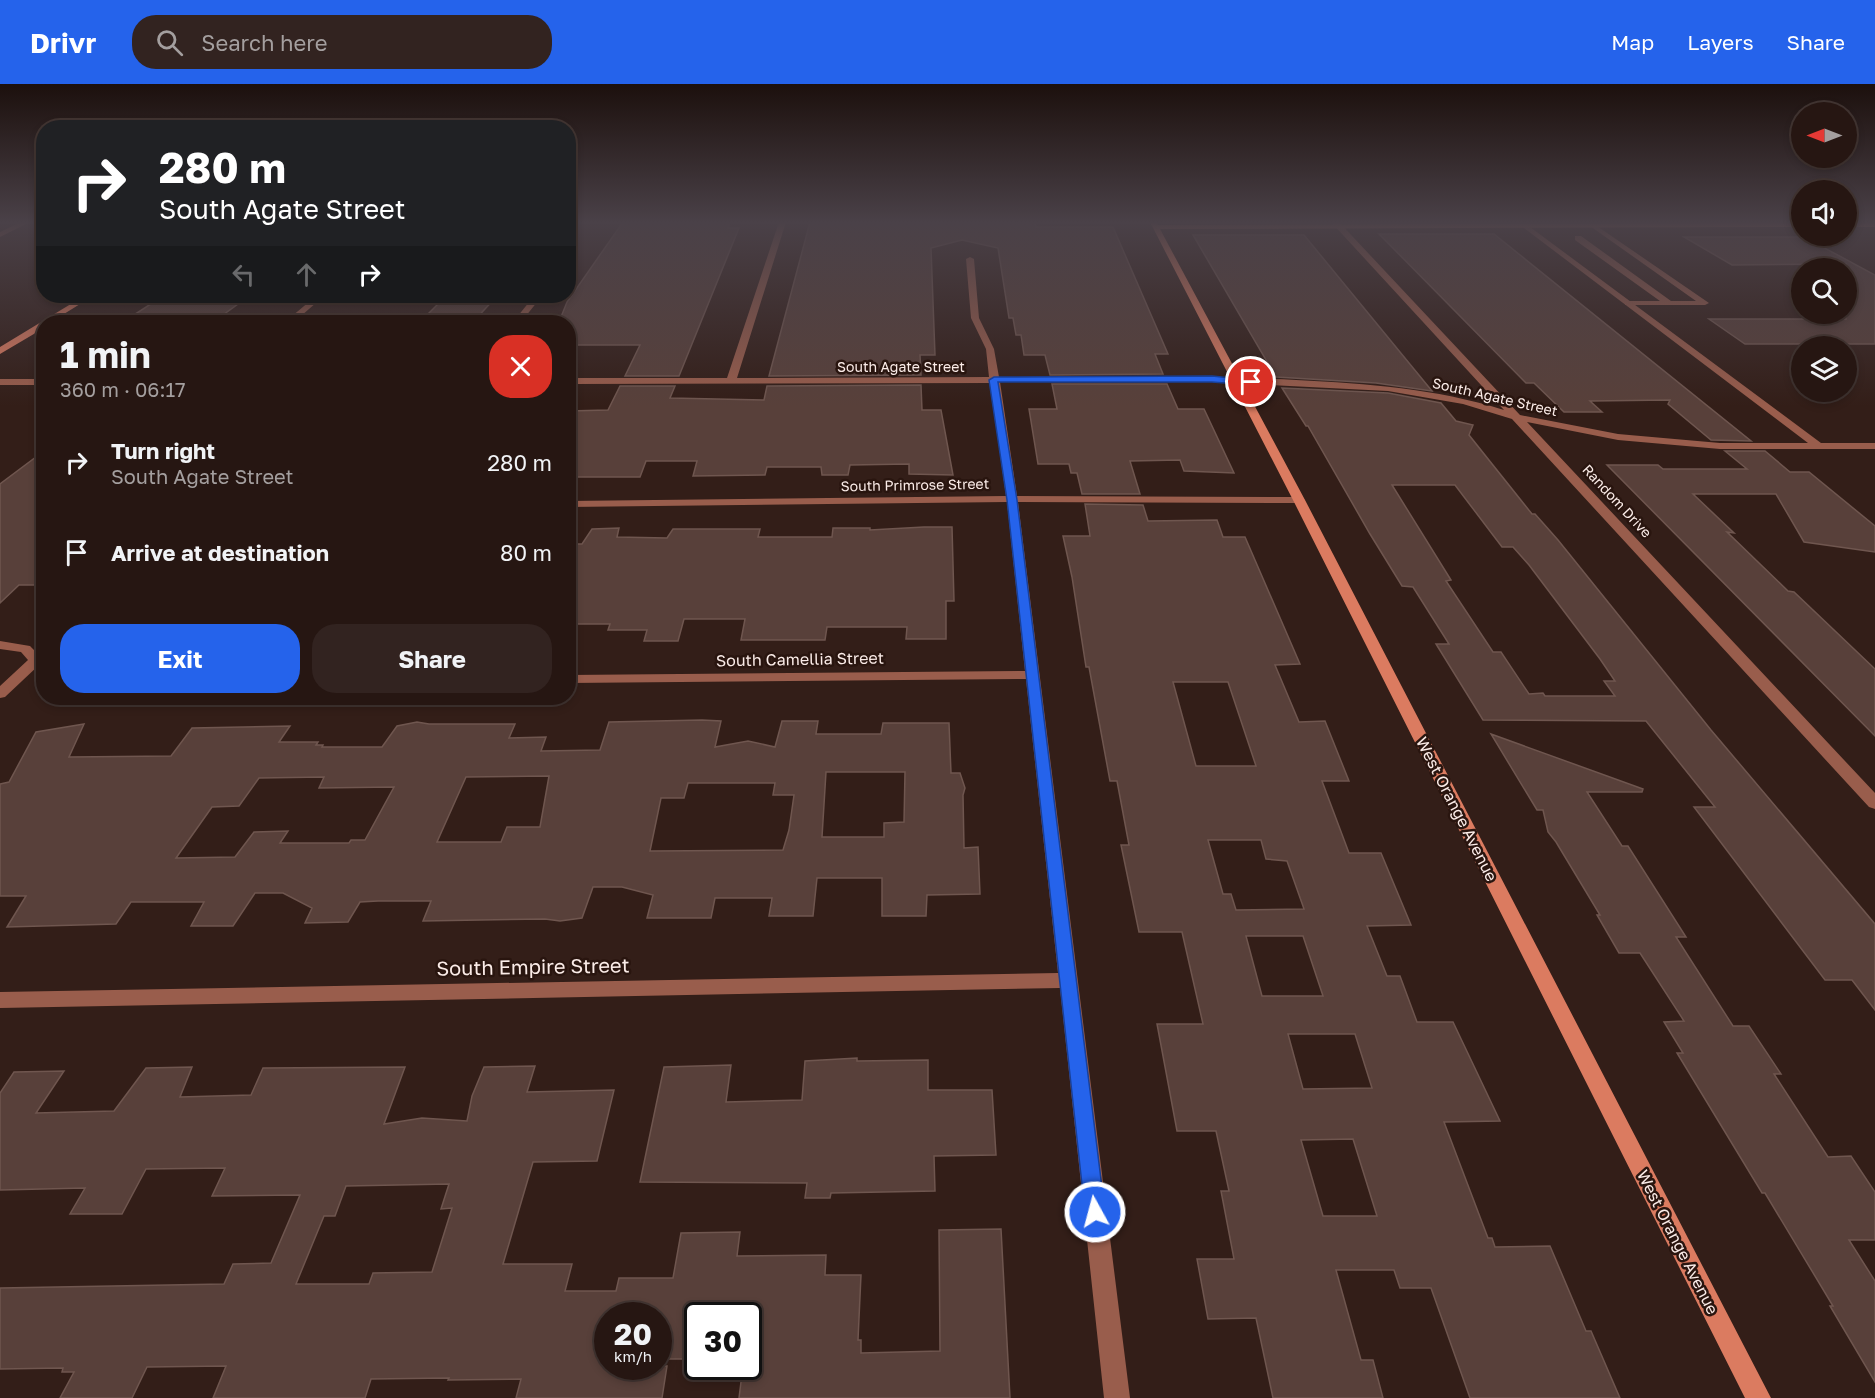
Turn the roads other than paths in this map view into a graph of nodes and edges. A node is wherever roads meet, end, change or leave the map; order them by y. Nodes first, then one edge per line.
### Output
1 (762, 283) edge
2 (972, 283) edge
3 (1185, 283) edge
4 (1393, 283) edge
5 (1602, 283) edge
6 (1641, 283) edge
7 (1677, 283) edge
8 (78, 303) edge
9 (312, 303) edge
10 (532, 303) edge
11 (1628, 303) junction
12 (1669, 303) junction
13 (58, 315) edge
14 (297, 315) edge
15 (523, 315) edge
16 (36, 329) edge
17 (0, 351) edge
18 (994, 380) junction
19 (576, 381) edge
20 (731, 381) junction
21 (0, 382) edge
22 (36, 382) edge
23 (1236, 382) junction
24 (1520, 418) junction
25 (1819, 446) junction
26 (1875, 446) edge
27 (1012, 500) junction
28 (1299, 500) junction
29 (576, 504) edge
30 (0, 645) edge
31 (36, 655) edge
32 (36, 662) edge
33 (1031, 675) junction
34 (576, 679) edge
35 (0, 694) edge
36 (1875, 803) edge
37 (1068, 980) junction
38 (0, 1000) edge
39 (1117, 1398) edge
40 (1758, 1398) edge

1 - 20 street
2 - 18 street
3 - 23 street, West Orange Avenue
4 - 24 street, Random Drive
5 - 11 street
6 - 12 street
7 - 12 street
8 - 13 street
9 - 14 street
10 - 15 street
11 - 12 street
11 - 25 street
16 - 17 street
18 - 20 street, South Agate Street
18 - 23 street, South Agate Street
18 - 27 street
19 - 20 street, South Agate Street
21 - 22 street
23 - 24 street, South Agate Street
23 - 28 street, West Orange Avenue
24 - 25 street, South Agate Street
24 - 36 street, Random Drive
25 - 26 street, South Agate Street
27 - 28 street, South Primrose Street
27 - 29 street, South Primrose Street
27 - 33 street
28 - 40 street, West Orange Avenue
30 - 31 street
32 - 35 street
33 - 34 street, South Camellia Street
33 - 37 street
37 - 38 street, South Empire Street
37 - 39 street

